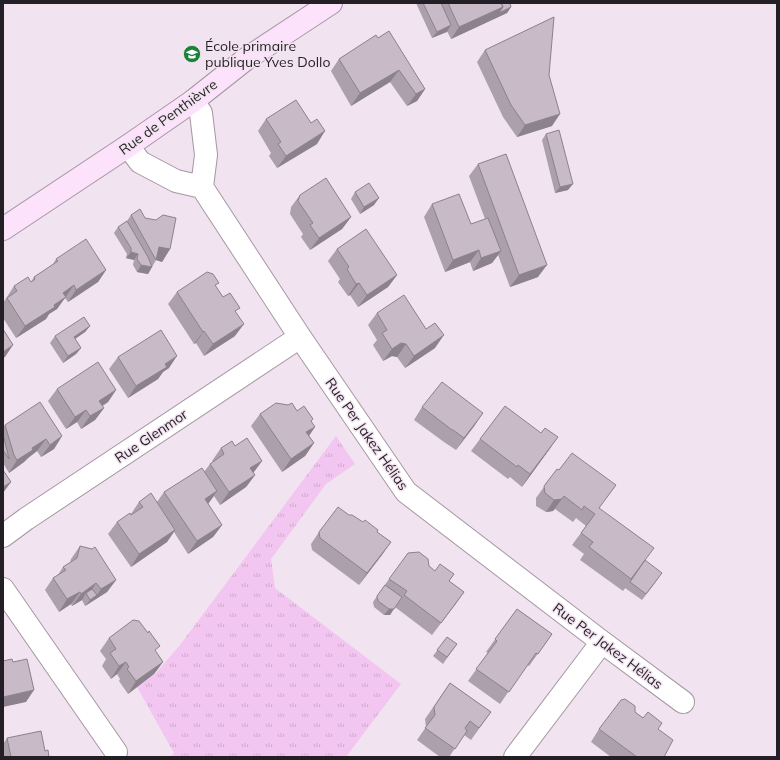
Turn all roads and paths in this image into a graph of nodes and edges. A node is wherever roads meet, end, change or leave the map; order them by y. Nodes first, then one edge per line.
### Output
1 (331, 3) edge
2 (193, 101) junction
3 (128, 146) junction
4 (202, 187) junction
5 (3, 228) edge
6 (300, 337) junction
7 (3, 536) edge
8 (3, 589) edge
9 (602, 642) junction
10 (683, 702) dead end
11 (116, 752) dead end
12 (515, 757) edge

1 - 2 street, Rue de Penthièvre
2 - 3 street, Rue de Penthièvre
2 - 4 street
3 - 4 street
3 - 5 street, Rue de Penthièvre
4 - 6 street, Rue Per Jakez Hélias
6 - 7 street, Rue Glenmor
6 - 9 street, Rue Per Jakez Hélias
8 - 11 street
9 - 10 street, Rue Per Jakez Hélias
9 - 12 street

